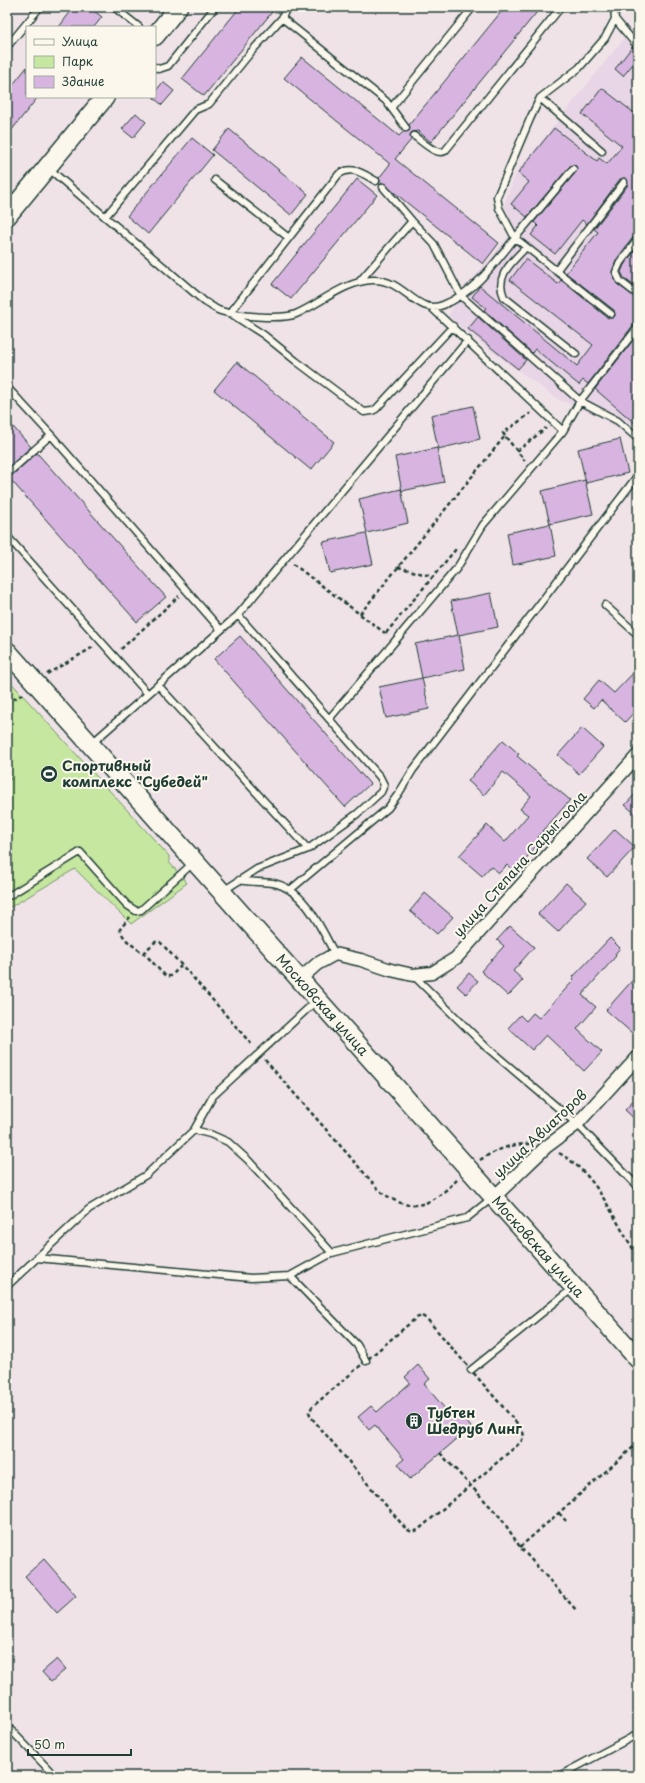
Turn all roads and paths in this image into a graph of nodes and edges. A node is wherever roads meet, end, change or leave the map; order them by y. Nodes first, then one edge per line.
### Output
1 (40, 7) edge
2 (114, 7) edge
3 (178, 7) edge
4 (216, 7) edge
5 (287, 7) edge
6 (473, 7) edge
7 (561, 7) edge
8 (614, 7) edge
9 (282, 18) junction
10 (615, 19) junction
11 (138, 26) edge
12 (156, 35) edge
13 (638, 46) edge
14 (7, 47) edge
15 (156, 68) edge
16 (103, 98) edge
17 (540, 98) junction
18 (391, 108) junction
19 (406, 128) dead end
20 (414, 136) dead end
21 (602, 151) dead end
22 (47, 167) junction
23 (573, 169) dead end
24 (215, 180) dead end
25 (376, 181) dead end
26 (624, 182) dead end
27 (383, 187) dead end
28 (7, 216) edge
29 (105, 217) junction
30 (412, 221) junction
31 (289, 238) junction
32 (515, 238) junction
33 (638, 239) edge
34 (526, 247) junction
35 (556, 270) junction
36 (360, 282) junction
37 (638, 295) edge
38 (461, 296) junction
39 (433, 309) junction
40 (230, 313) junction
41 (611, 314) dead end
42 (453, 326) junction
43 (638, 327) edge
44 (468, 340) junction
45 (576, 354) dead end
46 (7, 387) edge
47 (580, 401) junction
48 (539, 407) junction
49 (554, 422) junction
50 (564, 431) junction
51 (51, 435) junction
52 (505, 436) junction
53 (638, 439) edge
54 (517, 451) junction
55 (531, 469) junction
56 (7, 474) edge
57 (638, 475) edge
58 (7, 536) edge
59 (293, 564) dead end
60 (398, 567) junction
61 (447, 580) junction
62 (186, 590) junction
63 (605, 605) dead end
64 (360, 614) junction
65 (238, 615) junction
66 (221, 630) junction
67 (638, 635) edge
68 (395, 641) junction
69 (102, 642) junction
70 (7, 651) edge
71 (114, 655) junction
72 (45, 675) dead end
73 (158, 685) junction
74 (22, 694) dead end
75 (148, 694) junction
76 (7, 703) edge
77 (329, 719) junction
78 (90, 745) junction
79 (638, 756) edge
80 (7, 777) edge
81 (12, 781) dead end
82 (308, 849) junction
83 (195, 862) junction
84 (239, 880) junction
85 (290, 890) junction
86 (221, 892) junction
87 (7, 897) edge
88 (136, 911) junction
89 (143, 952) junction
90 (335, 954) junction
91 (181, 966) junction
92 (413, 976) junction
93 (299, 980) junction
94 (317, 999) junction
95 (259, 1054) junction
96 (638, 1057) edge
97 (577, 1124) junction
98 (194, 1130) junction
99 (546, 1147) junction
100 (478, 1161) dead end
101 (458, 1179) dead end
102 (638, 1187) edge
103 (494, 1197) junction
104 (332, 1253) junction
105 (638, 1256) edge
106 (37, 1258) junction
107 (290, 1276) junction
108 (7, 1286) edge
109 (575, 1287) junction
110 (638, 1359) edge
111 (366, 1361) junction
112 (471, 1370) junction
113 (638, 1443) edge
114 (440, 1454) dead end
115 (470, 1485) junction
116 (559, 1513) junction
117 (566, 1521) dead end
118 (520, 1547) junction
119 (577, 1611) dead end
120 (7, 1726) edge
121 (638, 1734) edge
122 (55, 1776) edge
123 (559, 1776) edge

1 - 14 lane
2 - 11 lane
3 - 12 main road
4 - 15 lane
5 - 9 lane
6 - 18 lane
7 - 20 lane
8 - 10 lane
9 - 18 lane
9 - 29 lane
10 - 13 lane
10 - 17 lane
16 - 22 main road
17 - 21 lane
17 - 32 lane
18 - 19 lane
22 - 28 main road
22 - 29 lane
23 - 32 lane
24 - 31 lane
25 - 31 lane
26 - 35 lane
27 - 30 lane
29 - 40 lane
30 - 36 lane
30 - 38 lane
31 - 40 lane
32 - 34 lane
32 - 38 lane
33 - 37 lane
34 - 35 lane
34 - 45 lane
35 - 41 lane
36 - 39 lane
36 - 40 lane
38 - 39 lane
38 - 47 lane
39 - 42 lane
40 - 42 lane
42 - 44 lane
43 - 47 lane
44 - 48 lane
44 - 65 lane
46 - 51 lane
47 - 50 lane
47 - 53 lane
48 - 49 lane
48 - 52 path
49 - 50 lane
49 - 54 path
50 - 55 lane
51 - 56 lane
51 - 62 lane
52 - 54 path
52 - 60 path
54 - 55 path
55 - 61 lane
57 - 85 lane
58 - 69 lane
59 - 64 path
60 - 61 path
60 - 64 path
61 - 68 lane
62 - 66 lane
62 - 71 path
63 - 67 lane
64 - 68 path
65 - 66 lane
65 - 77 lane
66 - 73 lane
68 - 77 lane
69 - 71 lane
69 - 72 path
70 - 78 main road, Московская улица
71 - 75 lane
73 - 75 lane
73 - 82 lane
74 - 76 path
75 - 78 lane
77 - 82 lane
78 - 83 main road, Московская улица
79 - 92 street, улица Степана Сарыг-оола
80 - 81 path
82 - 84 lane
83 - 86 main road, Московская улица
83 - 88 lane
84 - 85 lane
84 - 86 lane
85 - 90 lane
86 - 93 main road, Московская улица
87 - 88 lane
88 - 89 path
89 - 91 path
89 - 91 path
90 - 92 street
90 - 93 street
91 - 95 path
92 - 97 lane
93 - 94 main road, Московская улица
94 - 95 lane
94 - 103 main road, Московская улица
95 - 98 lane
95 - 101 path
96 - 97 street, улица Авиаторов
97 - 99 street, улица Авиаторов
97 - 102 lane
98 - 104 lane
98 - 106 lane
99 - 100 path
99 - 103 street, улица Авиаторов
99 - 105 path
103 - 104 lane
103 - 109 main road, Московская улица
104 - 107 lane
106 - 107 lane
106 - 108 lane
107 - 111 lane
109 - 110 main road, Московская улица
109 - 112 lane
111 - 112 path
111 - 115 path
112 - 115 path
113 - 116 path
114 - 115 path
115 - 118 path
116 - 117 path
116 - 118 path
118 - 119 path
120 - 122 lane
121 - 123 lane

